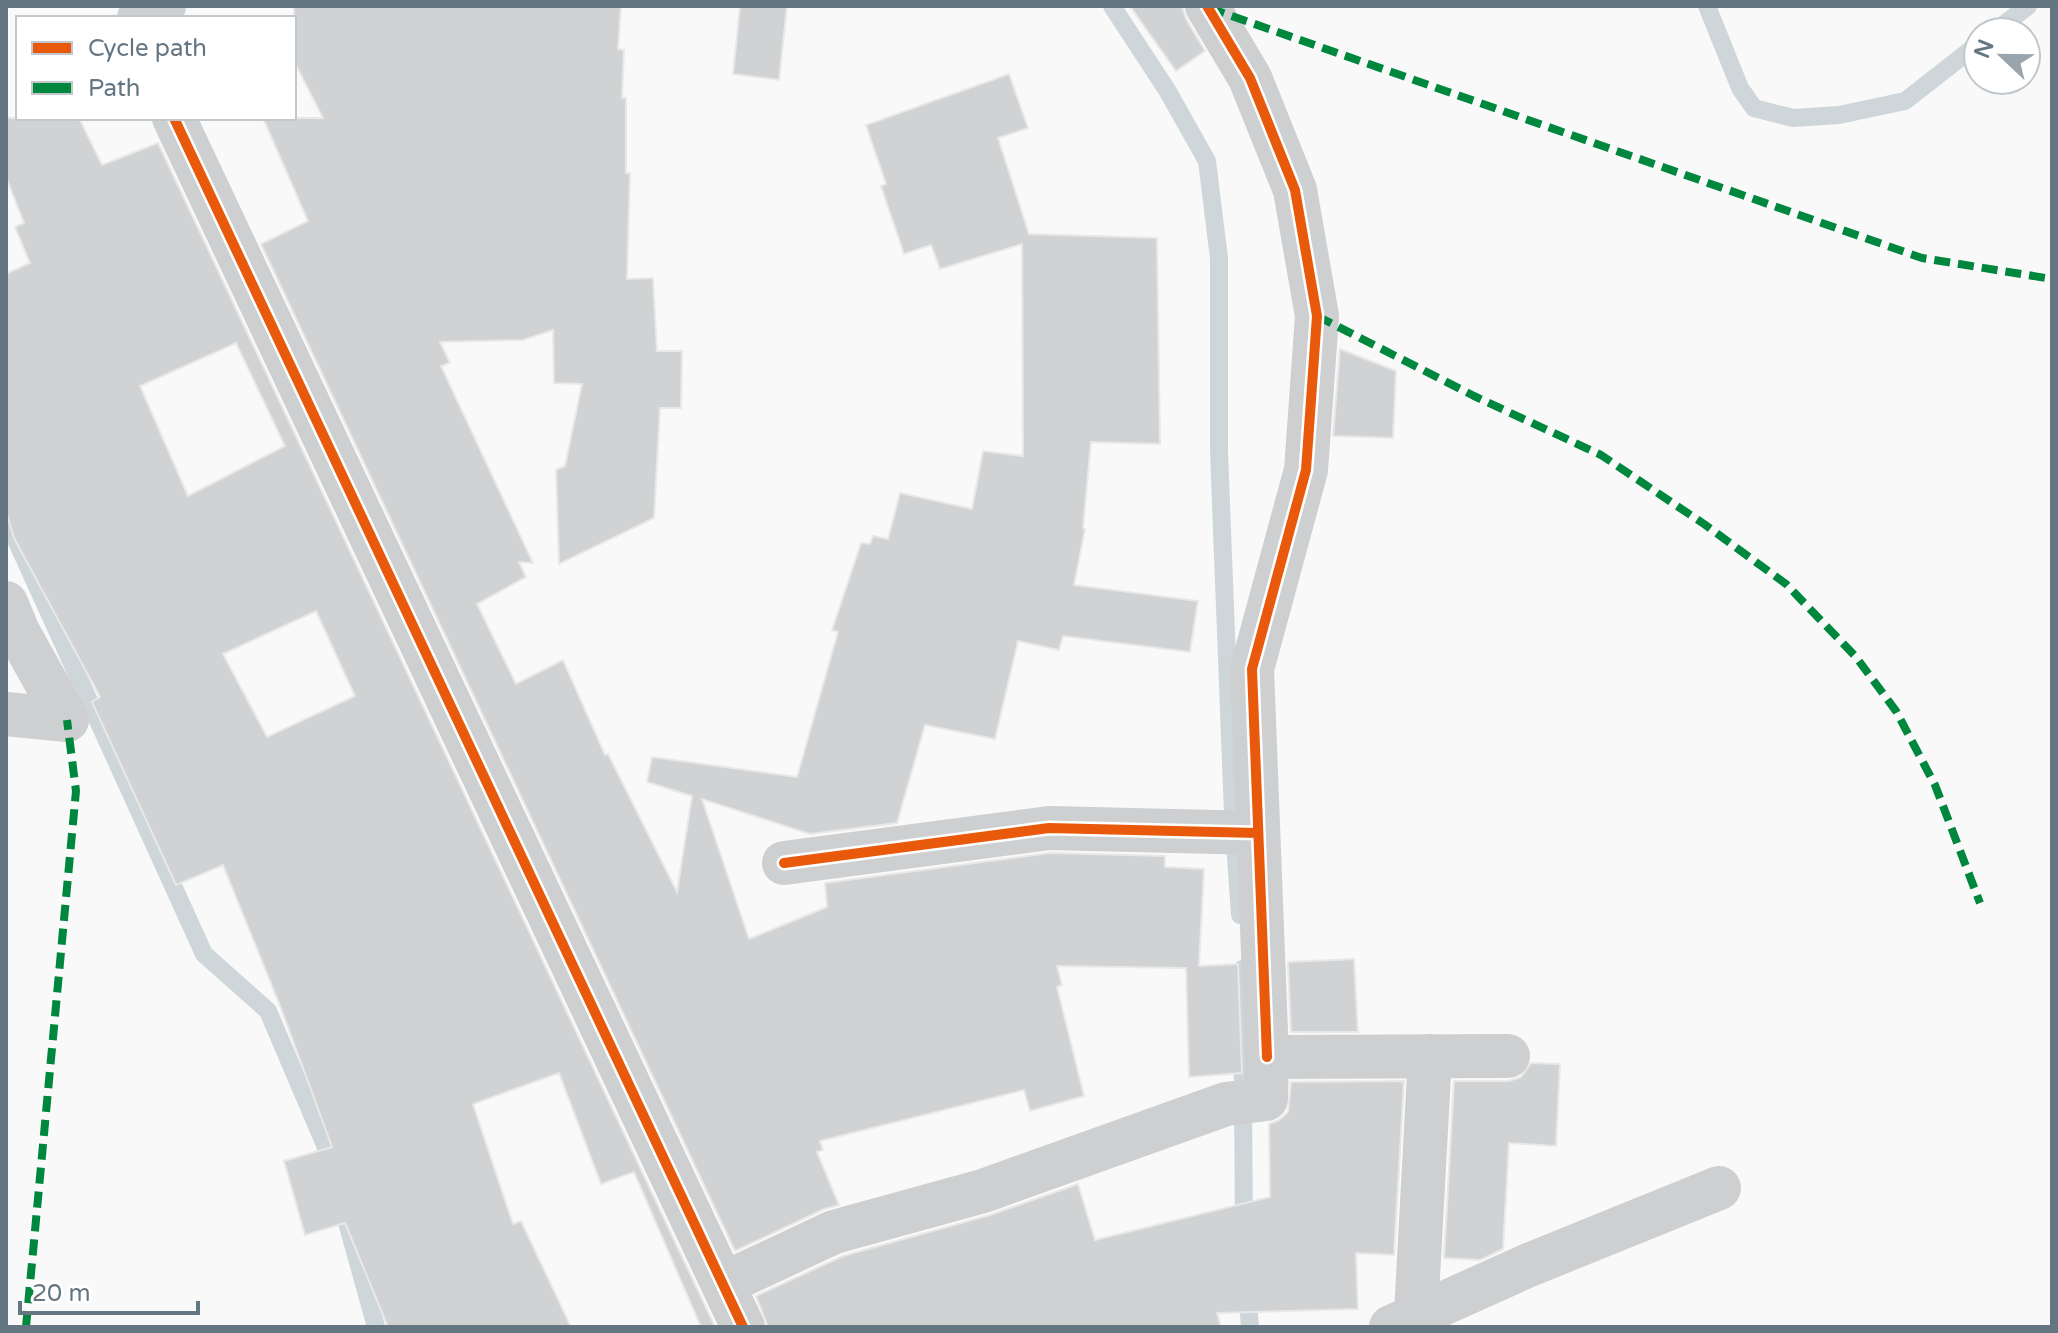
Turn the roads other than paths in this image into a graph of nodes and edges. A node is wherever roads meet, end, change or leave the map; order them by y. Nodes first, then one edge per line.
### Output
1 (164, 6) edge
2 (1207, 6) edge
3 (143, 16) edge
4 (175, 120) edge
5 (6, 603) edge
6 (6, 714) edge
7 (1243, 832) junction
8 (784, 863) dead end
9 (1430, 1056) junction
10 (1508, 1056) dead end
11 (1267, 1057) junction
12 (1719, 1188) dead end
13 (723, 1284) junction
14 (1403, 1321) edge
15 (743, 1327) edge

1 - 3 street
2 - 7 street
4 - 13 street
5 - 6 street
7 - 8 street
7 - 11 street
9 - 10 street
9 - 11 street
9 - 14 street
11 - 13 street
12 - 14 street
13 - 15 street

